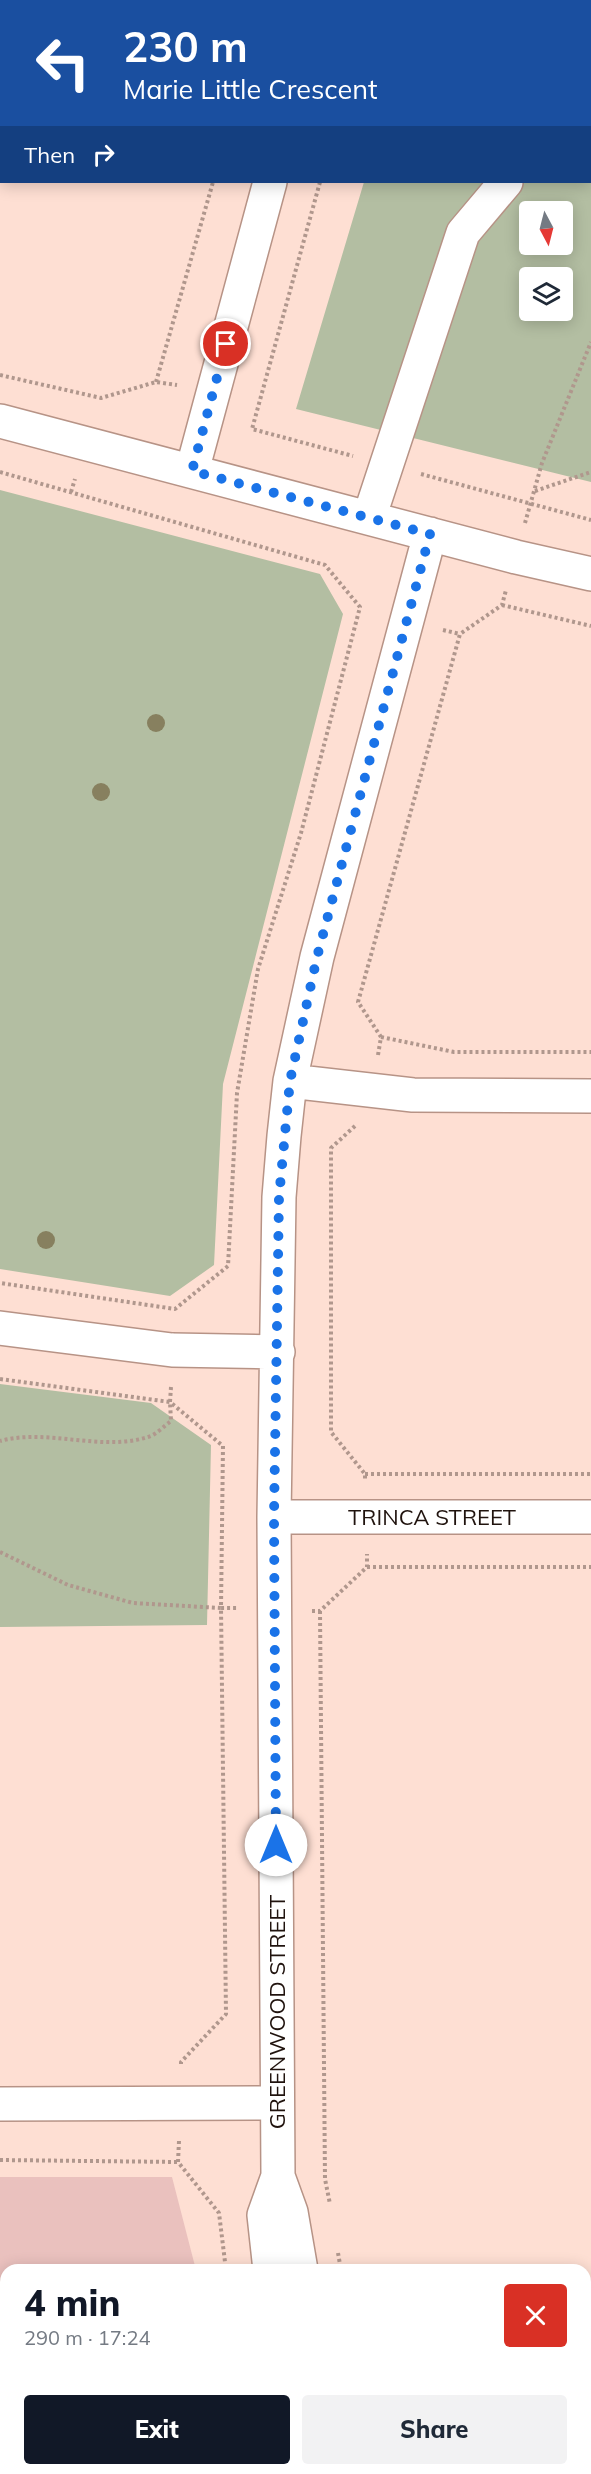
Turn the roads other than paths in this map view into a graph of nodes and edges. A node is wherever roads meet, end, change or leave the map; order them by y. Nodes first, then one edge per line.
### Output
1 (270, 183) edge
2 (505, 183) edge
3 (0, 421) edge
4 (192, 471) junction
5 (369, 518) junction
6 (430, 534) junction
7 (591, 574) edge
8 (290, 1081) junction
9 (591, 1096) edge
10 (0, 1328) edge
11 (278, 1352) junction
12 (274, 1517) junction
13 (591, 1517) edge
14 (277, 2103) junction
15 (0, 2104) edge
16 (278, 2176) junction
17 (269, 2264) edge
18 (300, 2264) edge

1 - 4 street
2 - 5 street
3 - 4 street
4 - 5 street
5 - 6 street
6 - 7 street
6 - 8 street, GREENWOOD STREET
8 - 9 street
8 - 11 street, GREENWOOD STREET
10 - 11 street
11 - 12 street, GREENWOOD STREET
12 - 13 street, TRINCA STREET
12 - 14 street, GREENWOOD STREET
14 - 15 street
14 - 16 street, GREENWOOD STREET
16 - 17 street, GREENWOOD STREET
16 - 18 street, GREENWOOD STREET

